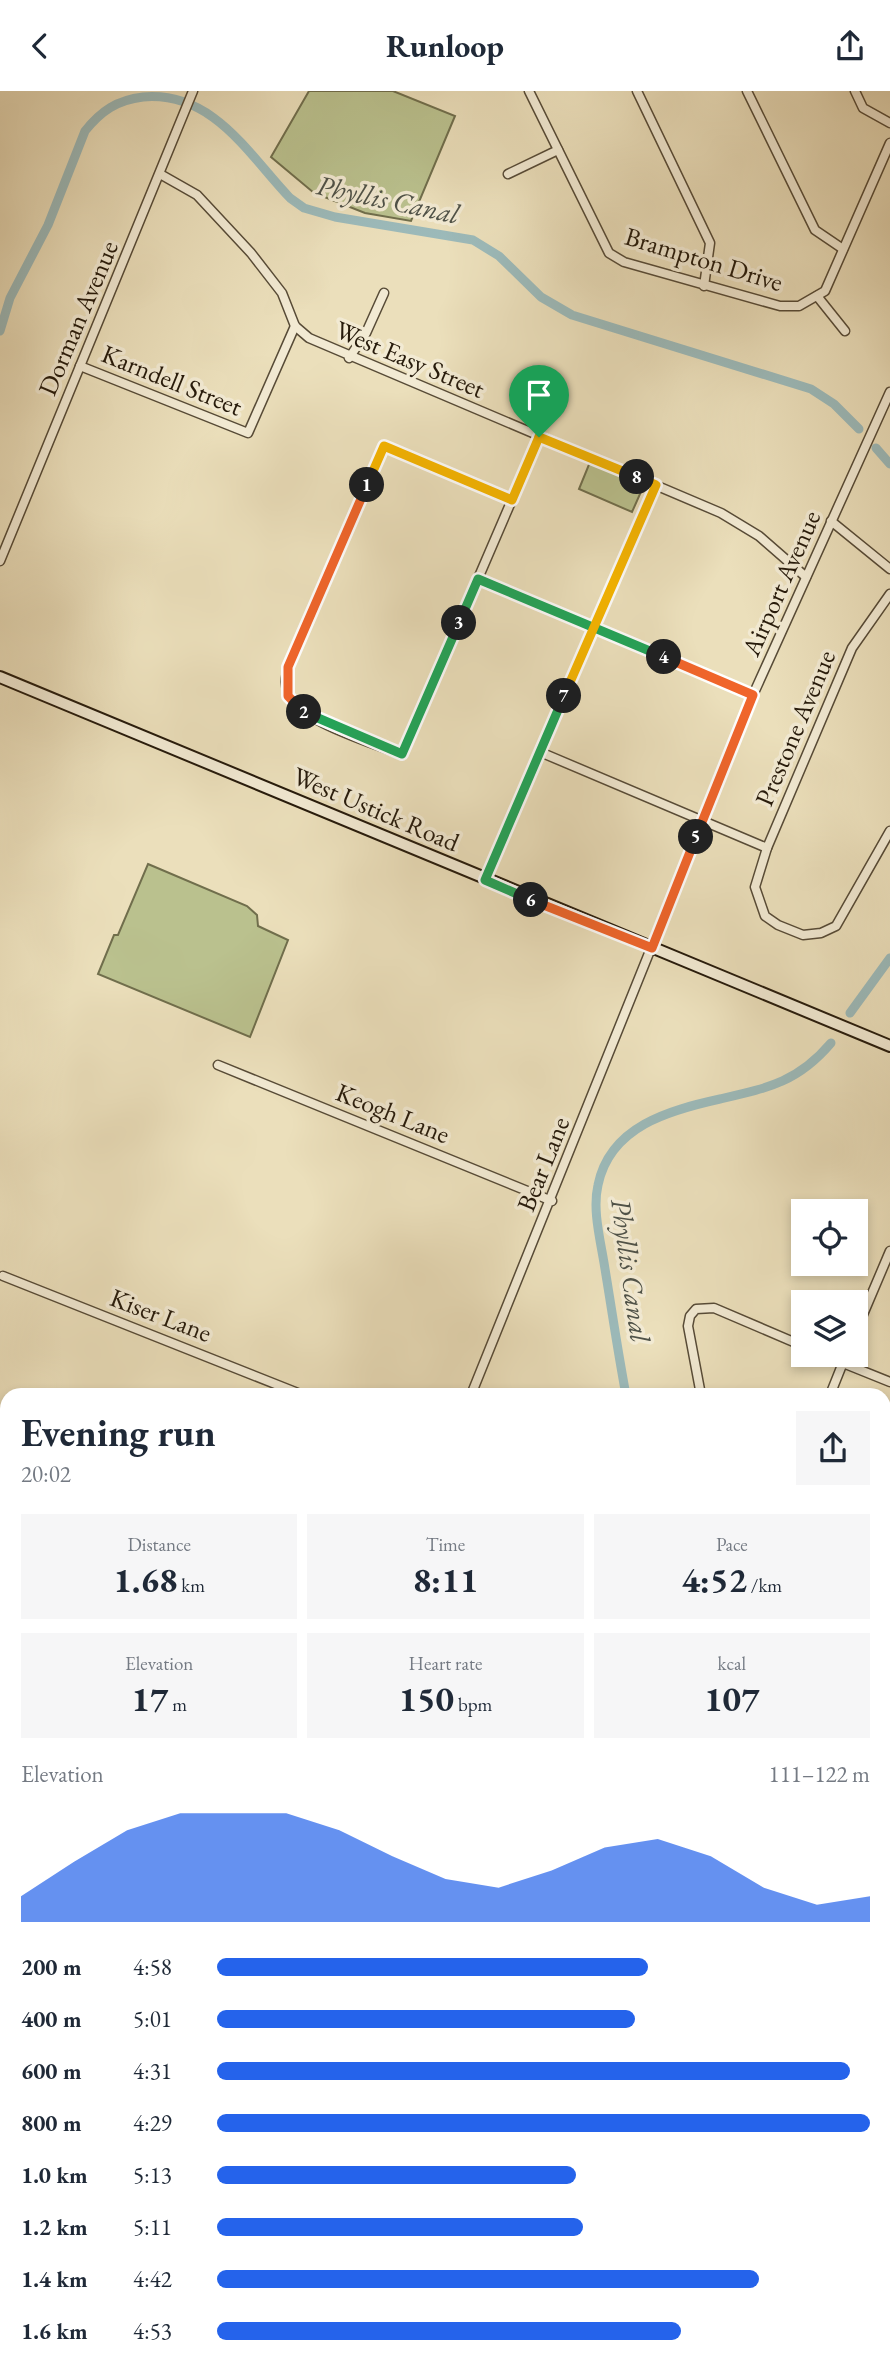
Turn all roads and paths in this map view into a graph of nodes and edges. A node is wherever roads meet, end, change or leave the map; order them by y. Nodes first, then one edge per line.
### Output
1 (529, 91) edge
2 (637, 91) edge
3 (747, 91) edge
4 (855, 91) edge
5 (190, 98) edge
6 (890, 123) edge
7 (890, 143) edge
8 (558, 150) junction
9 (160, 174) junction
10 (508, 174) dead end
11 (843, 249) junction
12 (704, 286) junction
13 (384, 293) dead end
14 (817, 296) junction
15 (295, 326) junction
16 (845, 331) dead end
17 (349, 358) junction
18 (80, 366) junction
19 (890, 392) edge
20 (539, 437) junction
21 (656, 485) junction
22 (512, 500) junction
23 (831, 521) junction
24 (0, 561) edge
25 (890, 569) edge
26 (806, 577) junction
27 (478, 579) junction
28 (890, 594) edge
29 (594, 628) junction
30 (0, 677) edge
31 (753, 695) junction
32 (540, 752) junction
33 (703, 821) junction
34 (890, 831) edge
35 (766, 848) junction
36 (485, 880) junction
37 (652, 948) junction
38 (890, 1046) edge
39 (218, 1065) dead end
40 (552, 1201) junction
41 (890, 1251) edge
42 (4, 1276) dead end
43 (868, 1303) edge
44 (791, 1341) edge
45 (841, 1367) edge
46 (860, 1367) edge
47 (890, 1382) edge
48 (285, 1388) edge
49 (474, 1388) edge
50 (700, 1388) edge
51 (833, 1388) edge

1 - 8 street, Brampton Drive
2 - 12 street
3 - 11 street
4 - 6 street
5 - 9 street, Dorman Avenue
7 - 11 street
8 - 10 street
8 - 12 street, Brampton Drive
9 - 15 street, West Easy Street
9 - 18 street, Dorman Avenue
11 - 14 street
12 - 14 street, Brampton Drive
13 - 17 street
14 - 16 street
15 - 17 street, West Easy Street
15 - 18 street, Karndell Street
17 - 20 street, West Easy Street
18 - 24 street, Dorman Avenue
19 - 23 street, Airport Avenue
20 - 21 street, West Easy Street
20 - 22 street
21 - 26 street, West Easy Street
21 - 29 street
22 - 27 street
22 - 27 street
23 - 25 street
23 - 26 street, Airport Avenue
26 - 31 street, Airport Avenue
27 - 29 street
28 - 35 street, Prestone Avenue
29 - 31 street
29 - 32 street
30 - 36 main road, West Ustick Road
31 - 33 street, Airport Avenue
32 - 33 street
32 - 36 street
33 - 35 street
33 - 37 street, Airport Avenue
34 - 35 street, Prestone Avenue
36 - 37 main road, West Ustick Road
37 - 38 main road, West Ustick Road
37 - 40 street, Bear Lane
39 - 40 street, Keogh Lane
40 - 49 street, Bear Lane
41 - 43 street
42 - 48 street, Kiser Lane
44 - 50 street
45 - 51 street
46 - 47 street

